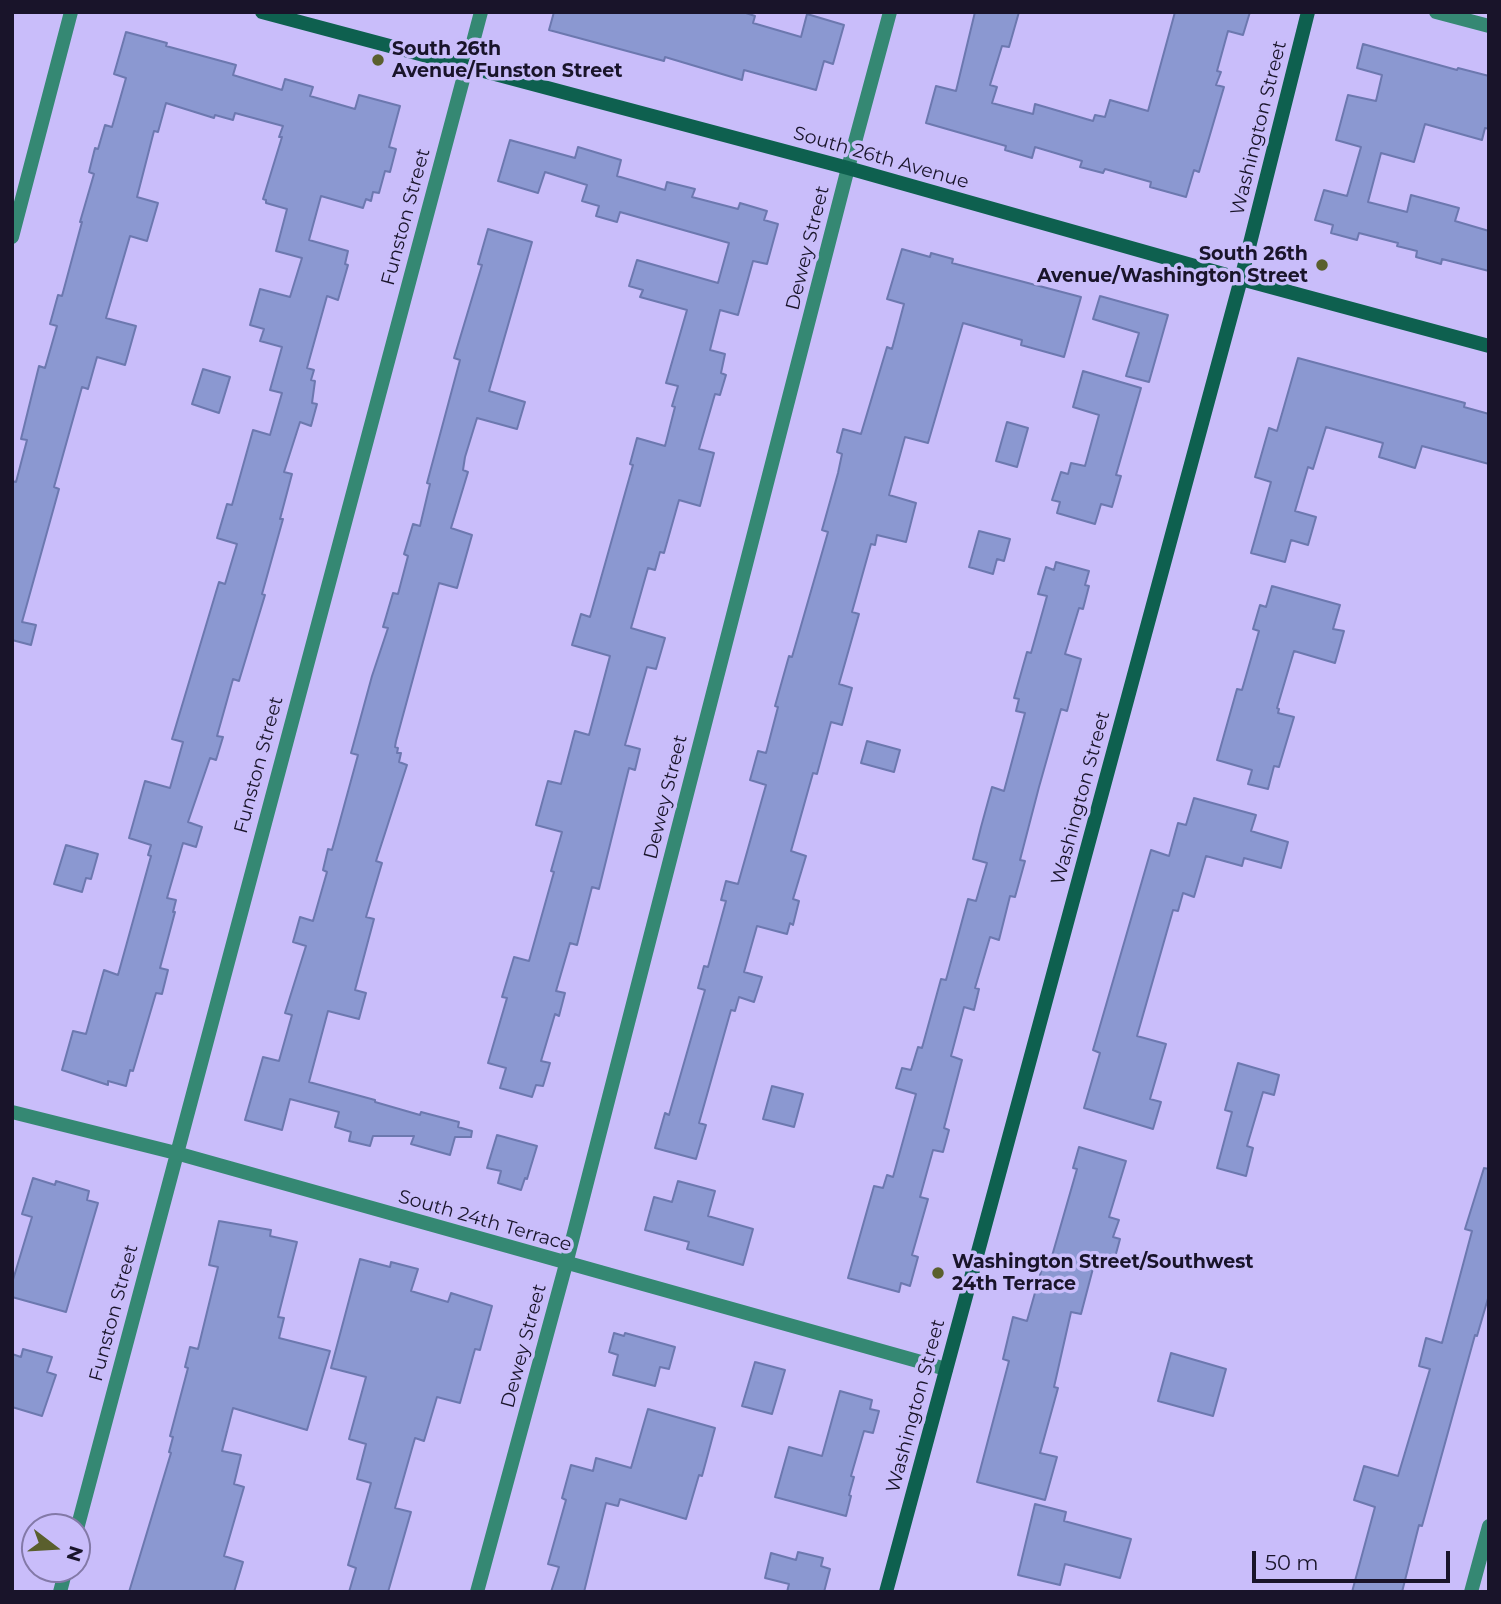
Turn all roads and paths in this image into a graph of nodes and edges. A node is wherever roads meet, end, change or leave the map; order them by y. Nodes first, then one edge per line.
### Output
1 (71, 12) edge
2 (262, 12) edge
3 (481, 12) edge
4 (891, 12) edge
5 (1308, 12) edge
6 (1436, 12) edge
7 (1489, 26) edge
8 (466, 66) junction
9 (848, 168) junction
10 (12, 237) edge
11 (1241, 279) junction
12 (1489, 346) edge
13 (12, 1112) edge
14 (176, 1153) junction
15 (566, 1264) junction
16 (946, 1369) junction
17 (81, 1513) edge
18 (1489, 1526) edge
19 (477, 1592) edge
20 (886, 1592) edge
21 (1471, 1592) edge

1 - 10 street
2 - 8 street, South 26th Avenue
3 - 8 street, Funston Street
4 - 9 street, Dewey Street
5 - 11 street, Washington Street
6 - 7 street
8 - 9 street, South 26th Avenue
8 - 14 street, Funston Street
9 - 11 street, South 26th Avenue
9 - 15 street, Dewey Street
11 - 12 street, South 26th Avenue
11 - 16 street, Washington Street
13 - 14 street, South 24th Terrace
14 - 15 street, South 24th Terrace
14 - 17 street, Funston Street
15 - 16 street, South 24th Terrace
15 - 19 street, Dewey Street
16 - 20 street, Washington Street
18 - 21 street

